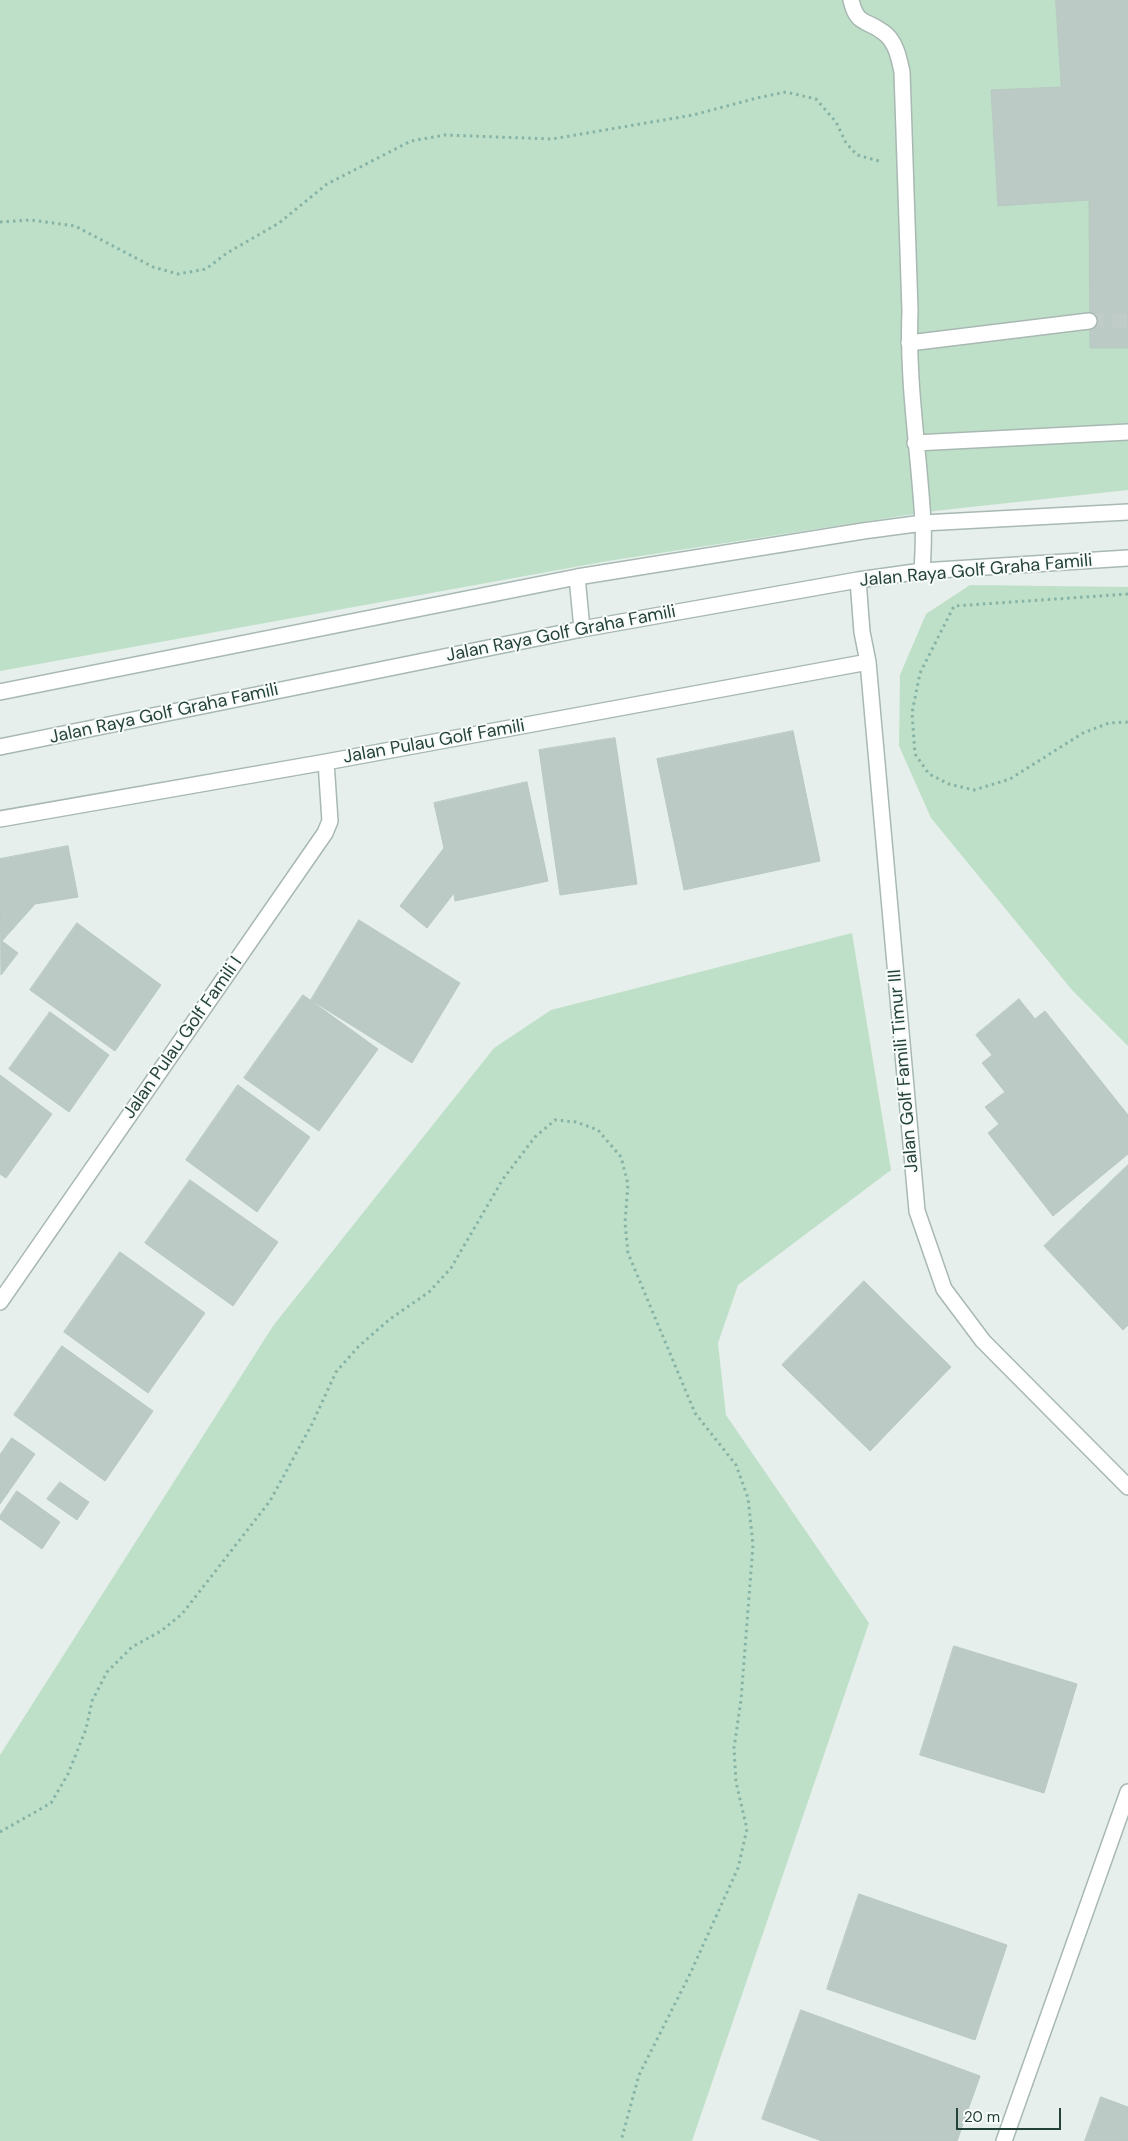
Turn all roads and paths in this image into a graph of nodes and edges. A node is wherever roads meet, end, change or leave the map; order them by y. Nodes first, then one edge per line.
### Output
1 (851, 0) edge
2 (904, 168) junction
3 (0, 222) edge
4 (1089, 321) tunnel mouth
5 (909, 343) junction
6 (1128, 432) edge
7 (915, 443) junction
8 (1128, 512) edge
9 (923, 522) junction
10 (1128, 558) edge
11 (922, 572) junction
12 (576, 577) junction
13 (858, 580) junction
14 (1128, 594) edge
15 (582, 628) junction
16 (868, 662) junction
17 (0, 692) edge
18 (1128, 722) edge
19 (0, 748) edge
20 (326, 762) junction
21 (0, 819) edge
22 (0, 1302) edge
23 (1128, 1487) edge
24 (1128, 1792) edge
25 (0, 1832) edge
26 (621, 2141) edge
27 (1004, 2141) edge

1 - 2 street
2 - 3 path
2 - 5 street
4 - 5 street
5 - 7 street
6 - 7 street
7 - 9 street
8 - 9 street
9 - 11 street
9 - 12 street
10 - 11 street, Jalan Raya Golf Graha Famili
11 - 13 street, Jalan Raya Golf Graha Famili
12 - 15 street
12 - 17 street
13 - 15 street, Jalan Raya Golf Graha Famili
13 - 16 street, Jalan Golf Famili Timur III
14 - 18 path
15 - 19 street, Jalan Raya Golf Graha Famili
16 - 20 street, Jalan Pulau Golf Famili
16 - 23 street, Jalan Golf Famili Timur III
20 - 21 street, Jalan Pulau Golf Famili
20 - 22 street, Jalan Pulau Golf Famili I
24 - 27 street
25 - 26 path

